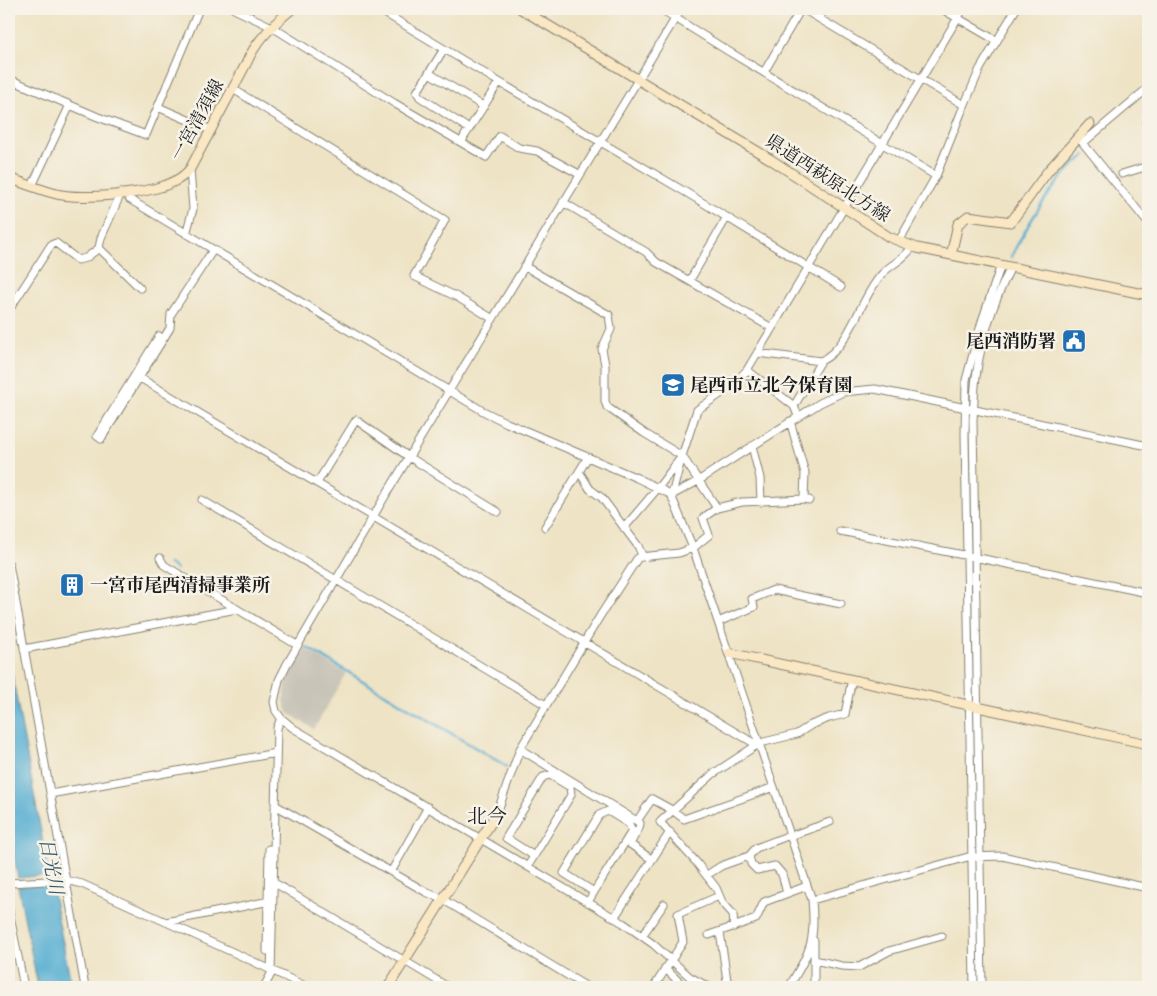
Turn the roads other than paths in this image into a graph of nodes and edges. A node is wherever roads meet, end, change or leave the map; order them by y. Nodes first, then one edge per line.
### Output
1 (200, 9) edge
2 (234, 9) edge
3 (292, 9) edge
4 (378, 9) edge
5 (522, 9) edge
6 (661, 9) edge
7 (681, 9) edge
8 (802, 9) edge
9 (825, 9) edge
10 (942, 9) edge
11 (963, 9) edge
12 (1016, 9) edge
13 (675, 17) junction
14 (819, 18) junction
15 (958, 18) junction
16 (272, 27) junction
17 (997, 41) junction
18 (444, 49) junction
19 (764, 72) junction
20 (429, 73) junction
21 (9, 79) edge
22 (638, 79) junction
23 (920, 79) junction
24 (498, 82) junction
25 (1148, 88) edge
26 (233, 89) junction
27 (70, 105) junction
28 (964, 105) junction
29 (483, 106) junction
30 (158, 107) junction
31 (1090, 124) dead end
32 (469, 129) junction
33 (211, 130) junction
34 (1080, 140) junction
35 (599, 142) junction
36 (462, 143) junction
37 (882, 143) junction
38 (1148, 166) edge
39 (190, 168) junction
40 (579, 174) junction
41 (1122, 174) dead end
42 (936, 176) junction
43 (9, 178) edge
44 (32, 186) junction
45 (124, 193) junction
46 (563, 202) junction
47 (844, 207) junction
48 (727, 217) junction
49 (1148, 223) edge
50 (186, 234) junction
51 (899, 241) junction
52 (913, 246) junction
53 (99, 248) junction
54 (213, 250) junction
55 (951, 255) junction
56 (1001, 265) junction
57 (524, 266) junction
58 (1011, 267) junction
59 (808, 268) junction
60 (690, 280) junction
61 (841, 287) dead end
62 (140, 288) dead end
63 (1148, 295) edge
64 (9, 310) edge
65 (492, 319) junction
66 (772, 328) junction
67 (757, 353) junction
68 (821, 361) junction
69 (747, 370) junction
70 (137, 376) junction
71 (450, 391) junction
72 (794, 406) junction
73 (970, 409) junction
74 (798, 416) junction
75 (790, 421) junction
76 (752, 446) junction
77 (1148, 446) edge
78 (682, 456) junction
79 (409, 457) junction
80 (588, 457) junction
81 (580, 473) junction
82 (698, 481) junction
83 (316, 483) junction
84 (658, 488) junction
85 (672, 495) junction
86 (202, 500) dead end
87 (761, 502) junction
88 (717, 508) junction
89 (498, 512) dead end
90 (374, 516) junction
91 (546, 527) dead end
92 (624, 528) junction
93 (840, 531) dead end
94 (693, 548) junction
95 (642, 557) junction
96 (971, 557) junction
97 (160, 558) dead end
98 (9, 564) edge
99 (337, 579) junction
100 (1148, 593) edge
101 (841, 604) dead end
102 (237, 609) junction
103 (718, 622) junction
104 (584, 642) junction
105 (297, 645) junction
106 (24, 649) junction
107 (729, 653) junction
108 (852, 679) junction
109 (546, 704) junction
110 (973, 705) junction
111 (281, 718) junction
112 (758, 744) junction
113 (1148, 744) edge
114 (520, 749) junction
115 (274, 753) junction
116 (774, 787) junction
117 (50, 794) junction
118 (275, 805) junction
119 (428, 807) junction
120 (672, 810) junction
121 (497, 813) joint
122 (637, 821) junction
123 (830, 822) dead end
124 (670, 832) junction
125 (790, 836) junction
126 (481, 838) junction
127 (534, 856) junction
128 (749, 856) junction
129 (976, 856) junction
130 (651, 859) junction
131 (528, 866) junction
132 (390, 872) junction
133 (707, 875) junction
134 (66, 880) junction
135 (9, 882) edge
136 (273, 882) junction
137 (807, 886) junction
138 (1148, 888) edge
139 (594, 892) junction
140 (787, 893) junction
141 (719, 896) junction
142 (442, 899) junction
143 (812, 900) junction
144 (270, 901) junction
145 (588, 902) junction
146 (664, 904) dead end
147 (9, 911) edge
148 (614, 918) junction
149 (166, 922) junction
150 (814, 923) junction
151 (734, 927) junction
152 (720, 932) junction
153 (709, 935) dead end
154 (642, 936) junction
155 (942, 936) dead end
156 (670, 960) junction
157 (814, 960) junction
158 (404, 961) junction
159 (268, 968) junction
160 (666, 968) junction
161 (24, 987) edge
162 (85, 987) edge
163 (264, 987) edge
164 (307, 987) edge
165 (388, 987) edge
166 (448, 987) edge
167 (587, 987) edge
168 (654, 987) edge
169 (684, 987) edge
170 (709, 987) edge
171 (728, 987) edge
172 (789, 987) edge
173 (814, 987) edge
174 (974, 987) edge
175 (982, 987) edge

1 - 30 street
2 - 16 street
3 - 16 main road, 一宮清須線
4 - 18 street
5 - 22 main road, 県道西萩原北方線
6 - 13 street
7 - 13 street
8 - 14 street
8 - 19 street
9 - 14 street
10 - 15 street
11 - 15 street
12 - 17 street
13 - 19 street
13 - 22 street
14 - 23 street
15 - 17 street
15 - 23 street
16 - 26 main road, 一宮清須線
16 - 36 street
17 - 28 street
18 - 20 street
18 - 24 street
19 - 37 street
20 - 29 street
20 - 32 street
21 - 27 street
22 - 35 street
22 - 47 main road, 県道西萩原北方線
23 - 28 street
23 - 37 street
24 - 29 street
24 - 35 street
25 - 34 street
26 - 33 main road, 一宮清須線
26 - 65 street
27 - 30 street
27 - 44 street
28 - 42 street
29 - 32 street
30 - 33 street
31 - 34 main road
32 - 36 street
33 - 39 main road, 一宮清須線
34 - 49 street
34 - 55 main road
35 - 40 street
35 - 48 street
36 - 40 street
37 - 42 street
37 - 47 street
38 - 41 street
39 - 45 main road, 一宮清須線
39 - 50 street
40 - 46 street
42 - 51 street
43 - 44 main road, 一宮清須線
44 - 45 main road, 一宮清須線
45 - 50 street
45 - 53 street
46 - 57 street
46 - 60 street
47 - 51 main road, 県道西萩原北方線
47 - 59 street
48 - 59 street
48 - 60 street
50 - 54 street
51 - 52 main road, 県道西萩原北方線
52 - 55 main road, 県道西萩原北方線
52 - 68 street
53 - 62 street
53 - 64 street
54 - 70 street
54 - 71 street
55 - 56 main road, 県道西萩原北方線
56 - 58 main road, 県道西萩原北方線
56 - 73 street
57 - 65 street
57 - 78 street
58 - 63 main road, 県道西萩原北方線
58 - 73 street
59 - 61 street
59 - 66 street
60 - 66 street
65 - 71 street
66 - 67 street
67 - 68 street
67 - 69 street
68 - 72 street
69 - 72 street
69 - 78 street
70 - 70 street
70 - 83 street
71 - 79 street
71 - 80 street
72 - 74 street
73 - 74 street
73 - 77 street
73 - 96 street
74 - 75 street
75 - 76 street
75 - 87 street
76 - 82 street
76 - 87 street
78 - 82 street
78 - 84 street
78 - 85 street
79 - 83 street
79 - 89 street
79 - 90 street
80 - 81 street
80 - 84 street
81 - 91 street
81 - 92 street
82 - 85 street
82 - 88 street
83 - 90 street
84 - 85 street
84 - 92 street
85 - 94 street
86 - 99 street
87 - 88 street
88 - 94 street
90 - 99 street
90 - 104 street
92 - 95 street
93 - 96 street
94 - 95 street
94 - 103 street
95 - 104 street
96 - 100 street
96 - 110 street
97 - 102 street
98 - 106 street
99 - 105 street
99 - 109 street
101 - 103 street
102 - 105 street
102 - 106 street
103 - 107 street
104 - 109 street
104 - 112 street
105 - 111 street
106 - 117 street
107 - 108 main road
107 - 112 street
108 - 110 main road
108 - 112 street
109 - 114 street
110 - 113 main road
110 - 129 street
111 - 115 street
111 - 119 street
112 - 116 street
112 - 120 street
114 - 121 street
114 - 122 street
115 - 117 street
115 - 118 street
115 - 144 street
116 - 120 street
116 - 125 street
117 - 134 street
118 - 132 street
118 - 136 street
119 - 126 street
119 - 132 street
120 - 122 street
120 - 124 street
121 - 126 main road
122 - 130 street
123 - 125 street
124 - 130 street
124 - 133 street
125 - 128 street
125 - 137 street
126 - 131 street
126 - 142 main road
127 - 127 street
127 - 131 street
128 - 133 street
128 - 140 street
129 - 138 street
129 - 143 street
129 - 174 street
129 - 175 street
130 - 148 street
131 - 145 street
132 - 142 street
133 - 141 street
134 - 135 street
134 - 149 street
134 - 162 street
136 - 144 street
136 - 158 street
137 - 140 street
137 - 143 street
139 - 139 street
139 - 145 street
140 - 151 street
141 - 151 street
141 - 156 street
142 - 158 main road
142 - 167 street
143 - 150 street
144 - 149 street
144 - 159 street
145 - 148 street
146 - 154 street
147 - 161 street
148 - 154 street
149 - 159 street
150 - 157 street
150 - 172 street
151 - 152 street
152 - 153 street
152 - 171 street
154 - 156 street
155 - 157 street
156 - 160 street
156 - 170 street
157 - 173 street
158 - 165 main road
158 - 166 street
159 - 163 street
159 - 164 street
160 - 168 street
160 - 169 street

